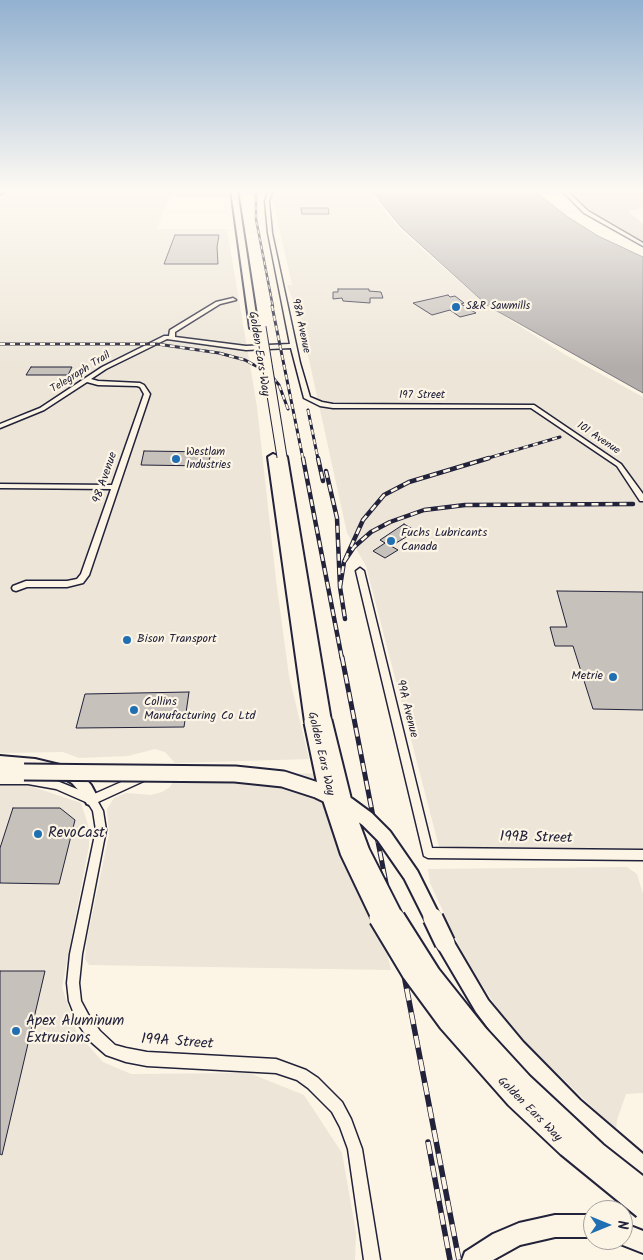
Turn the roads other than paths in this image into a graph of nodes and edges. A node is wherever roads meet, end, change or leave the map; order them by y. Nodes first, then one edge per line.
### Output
1 (244, 249) edge
2 (247, 249) edge
3 (273, 249) edge
4 (233, 300) dead end
5 (257, 328) junction
6 (172, 337) junction
7 (294, 346) junction
8 (87, 380) junction
9 (138, 384) joint
10 (313, 402) joint
11 (532, 406) joint
12 (0, 426) edge
13 (0, 486) edge
14 (115, 487) junction
15 (643, 499) edge
16 (360, 571) dead end
17 (16, 588) dead end
18 (318, 722) junction
19 (0, 761) edge
20 (0, 772) edge
21 (153, 772) dead end
22 (0, 780) edge
23 (92, 800) junction
24 (428, 853) joint
25 (643, 855) edge
26 (643, 1168) edge
27 (643, 1188) edge
28 (643, 1209) edge
29 (583, 1226) edge
30 (372, 1260) edge
31 (473, 1260) edge

1 - 5 highway, Golden Ears Way
2 - 5 highway, Golden Ears Way
3 - 7 street, 98A Avenue
4 - 6 street, Telegraph Trail
5 - 18 highway, Golden Ears Way
6 - 7 street, Telegraph Trail
6 - 8 street, Telegraph Trail
7 - 10 street, 98A Avenue
8 - 9 street
8 - 12 street, Telegraph Trail
9 - 14 street, 98 Avenue
10 - 11 street, 197 Street
11 - 15 street, 101 Avenue
13 - 14 street
14 - 17 street, 98 Avenue
16 - 24 street, 99A Avenue
18 - 27 highway, Golden Ears Way, bridge
18 - 28 highway, Golden Ears Way, bridge
19 - 23 main road
20 - 26 highway, bridge
21 - 23 street
22 - 23 street
23 - 30 street, 199A Street
24 - 25 street, 199B Street
29 - 31 highway

